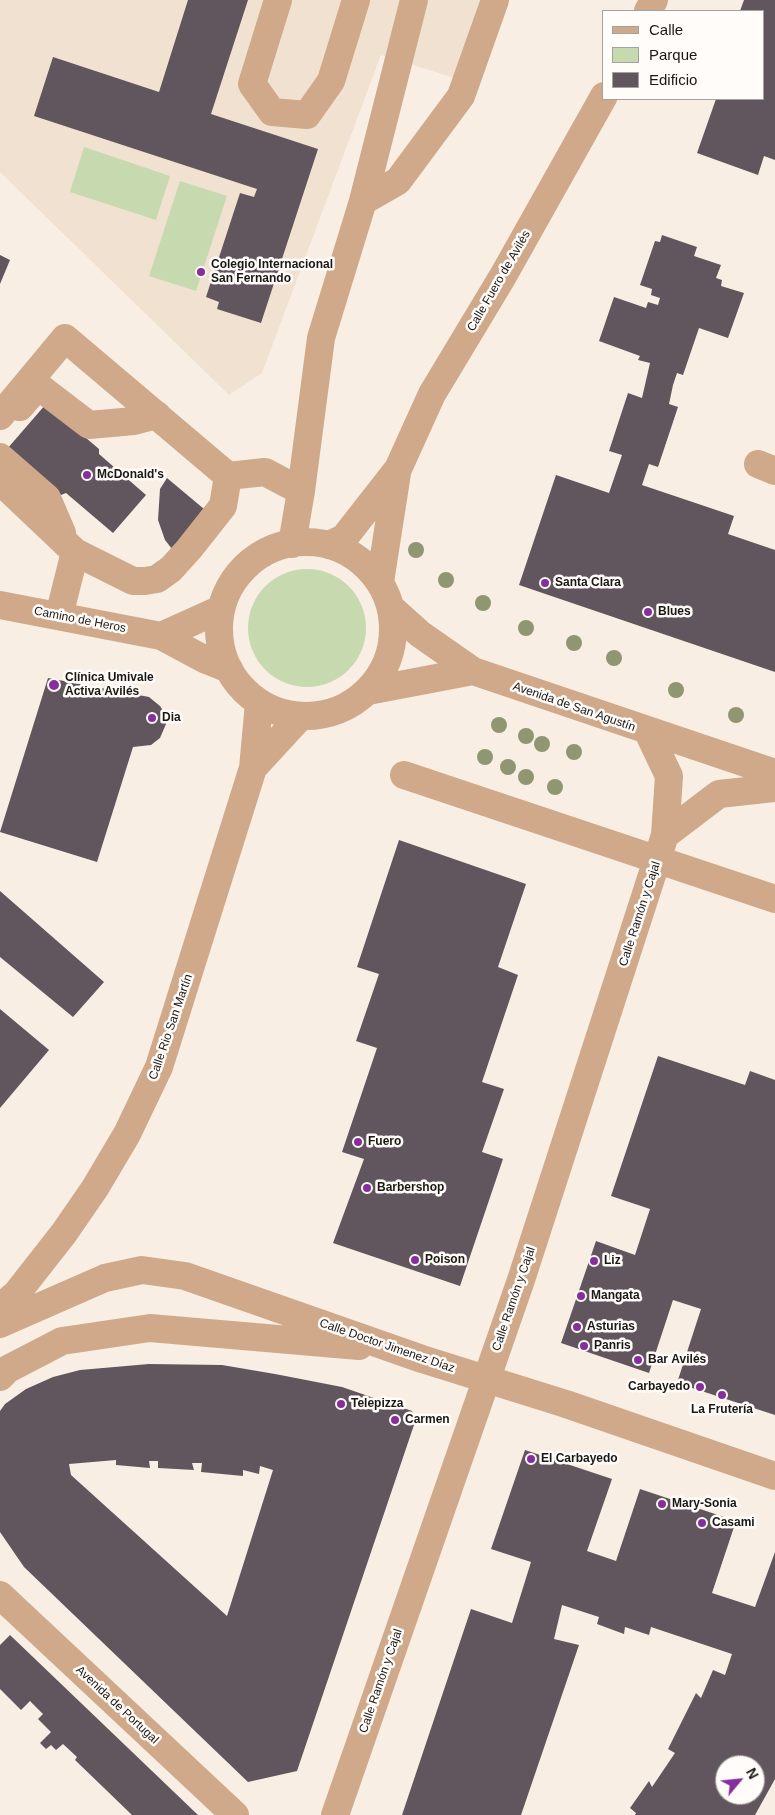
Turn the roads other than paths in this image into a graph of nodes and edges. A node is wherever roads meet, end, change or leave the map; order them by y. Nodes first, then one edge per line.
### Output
1 (278, 0) edge
2 (356, 0) edge
3 (414, 0) edge
4 (495, 0) edge
5 (602, 100) edge
6 (363, 201) junction
7 (157, 415) junction
8 (0, 416) edge
9 (0, 430) edge
10 (0, 457) edge
11 (398, 469) junction
12 (228, 476) junction
13 (0, 481) edge
14 (301, 491) junction
15 (292, 544) junction
16 (329, 545) junction
17 (70, 548) junction
18 (380, 582) junction
19 (2, 605) edge
20 (391, 608) junction
21 (221, 609) junction
22 (59, 616) junction
23 (161, 636) junction
24 (229, 669) junction
25 (473, 671) junction
26 (368, 691) junction
27 (259, 703) junction
28 (300, 717) junction
29 (648, 732) junction
30 (254, 768) junction
31 (775, 773) edge
32 (404, 775) dead end
33 (775, 788) edge
34 (662, 847) junction
35 (775, 899) edge
36 (0, 1308) edge
37 (0, 1324) edge
38 (392, 1348) junction
39 (0, 1377) edge
40 (485, 1380) junction
41 (775, 1476) edge
42 (0, 1595) edge
43 (235, 1815) edge
44 (335, 1815) edge

1 - 2 street
3 - 6 street
4 - 6 street
5 - 11 street, Calle Fuero de Avilés
6 - 14 street
7 - 8 street
7 - 9 street
7 - 12 street
10 - 17 street
11 - 16 street, Calle Fuero de Avilés
11 - 18 street, Calle Fuero de Avilés
12 - 14 street
12 - 17 street
13 - 17 street
14 - 15 street
15 - 16 street
15 - 21 street
16 - 18 street
17 - 22 street
18 - 20 street
19 - 22 street, Camino de Heros
20 - 25 street, Avenida de San Agustín
20 - 26 street
21 - 23 street
21 - 24 street
22 - 23 street, Camino de Heros
23 - 24 street, Camino de Heros
24 - 27 street
25 - 26 street
25 - 29 street, Avenida de San Agustín
26 - 28 street
27 - 28 street
27 - 30 street
28 - 30 street
29 - 31 street, Avenida de San Agustín
29 - 34 street, Calle Ramón y Cajal
30 - 36 street, Calle Rio San Martín
32 - 34 street
33 - 34 street
34 - 35 street
34 - 40 street, Calle Ramón y Cajal
37 - 38 street, Calle Doctor Jimenez Díaz
38 - 39 street
38 - 40 street, Calle Doctor Jimenez Díaz
40 - 41 street, Calle Doctor Jimenez Díaz
40 - 44 street, Calle Ramón y Cajal
42 - 43 street, Avenida de Portugal

